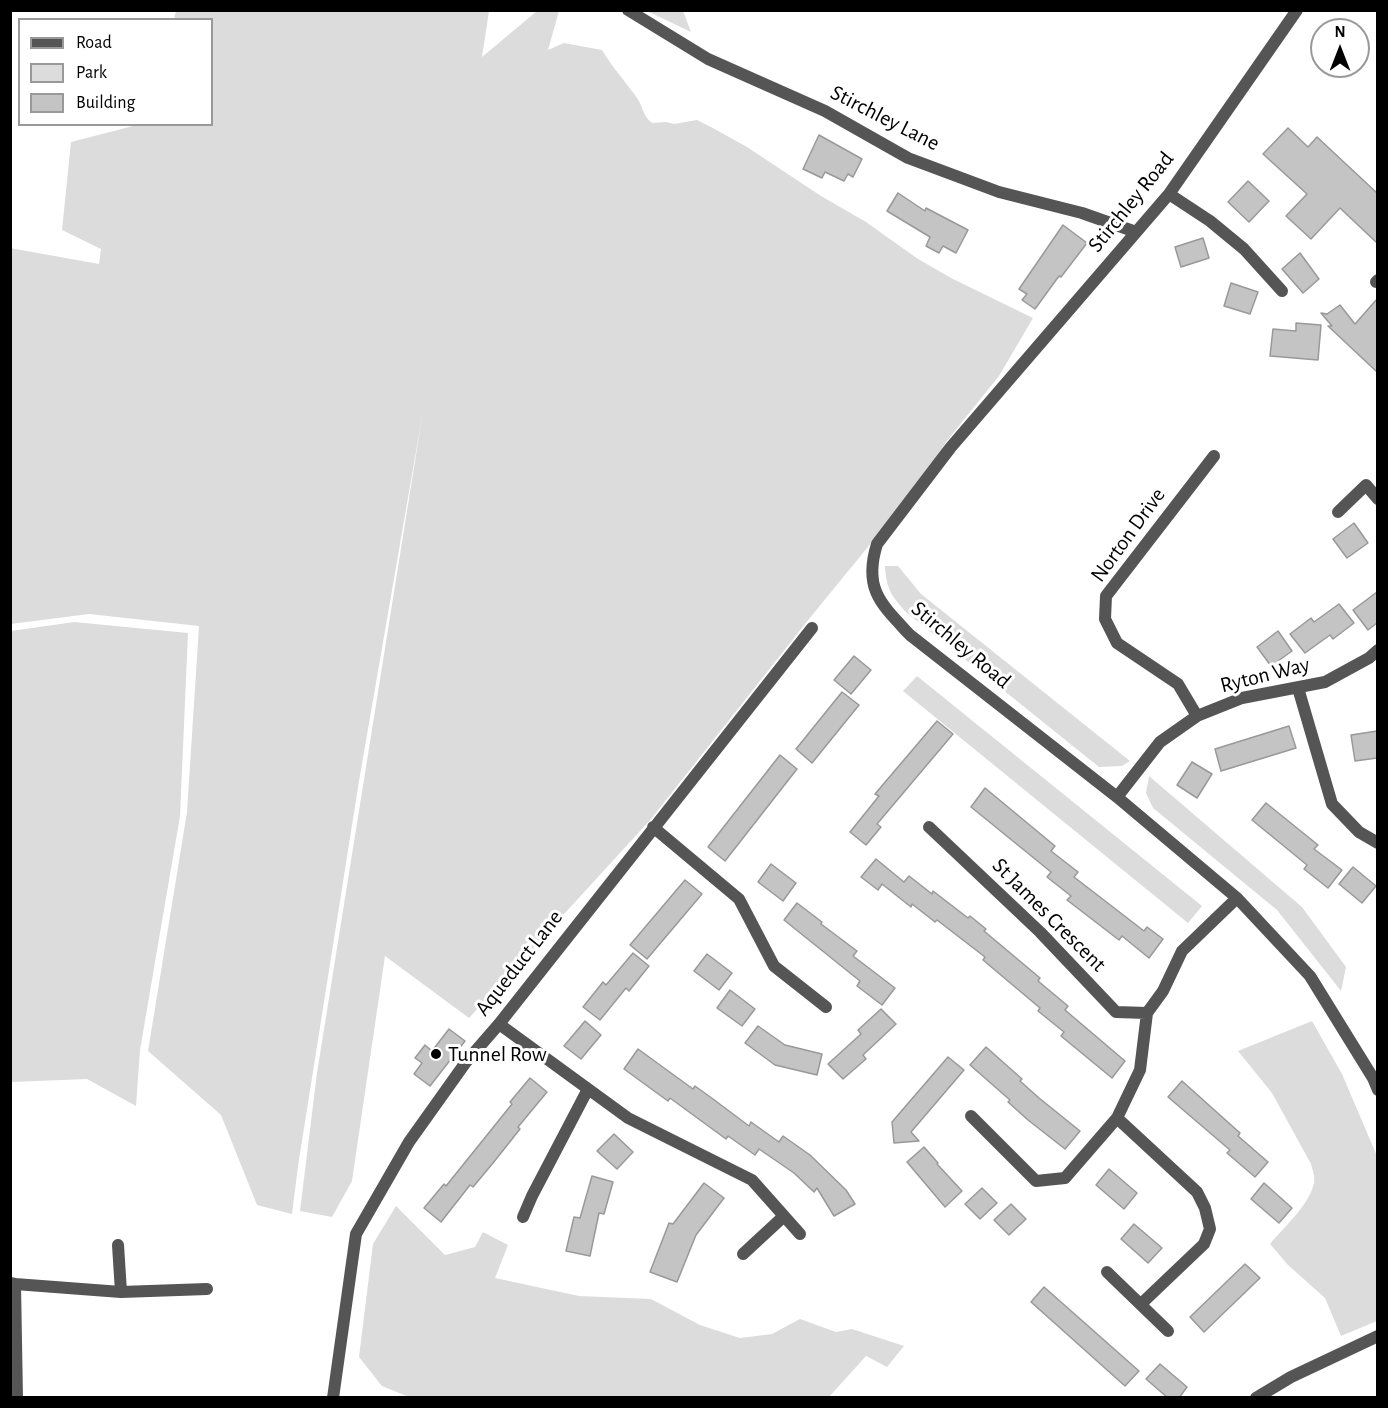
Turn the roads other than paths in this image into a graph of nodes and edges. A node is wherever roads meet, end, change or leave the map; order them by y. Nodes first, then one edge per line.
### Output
1 (628, 10) edge
2 (1297, 10) edge
3 (1169, 194) junction
4 (1136, 232) junction
5 (1282, 291) dead end
6 (1214, 456) dead end
7 (1377, 499) edge
8 (1338, 512) dead end
9 (812, 628) dead end
10 (1377, 650) edge
11 (1298, 688) junction
12 (1197, 716) junction
13 (1117, 797) junction
14 (653, 827) junction
15 (929, 827) dead end
16 (1377, 843) edge
17 (1237, 898) junction
18 (826, 1006) dead end
19 (1147, 1013) junction
20 (499, 1024) junction
21 (1376, 1081) edge
22 (588, 1089) junction
23 (971, 1116) dead end
24 (1117, 1119) junction
25 (523, 1217) dead end
26 (783, 1217) junction
27 (800, 1234) dead end
28 (118, 1245) dead end
29 (743, 1254) dead end
30 (1107, 1272) dead end
31 (13, 1283) edge
32 (207, 1289) dead end
33 (121, 1292) junction
34 (1141, 1304) junction
35 (1168, 1331) dead end
36 (1377, 1336) edge
37 (17, 1398) edge
38 (333, 1398) edge
39 (1256, 1398) edge

1 - 4 street, Stirchley Lane
2 - 3 street, Stirchley Road
3 - 4 street, Stirchley Road
3 - 5 street
4 - 13 street, Stirchley Road
6 - 12 street, Norton Drive
7 - 8 street
9 - 14 street, Aqueduct Lane
10 - 11 street, Ryton Way
11 - 12 street, Ryton Way
11 - 16 street
12 - 13 street, Ryton Way
13 - 17 street, Stirchley Road
14 - 18 street
14 - 20 street, Aqueduct Lane
15 - 19 street, St James Crescent
17 - 19 street
17 - 21 street, Stirchley Road
19 - 24 street
20 - 22 street
20 - 38 street, Aqueduct Lane
22 - 25 street
22 - 26 street
23 - 24 street
24 - 34 street
26 - 27 street
26 - 29 street
28 - 33 street
30 - 34 street
31 - 33 street
31 - 37 street
32 - 33 street
34 - 35 street
36 - 39 street

